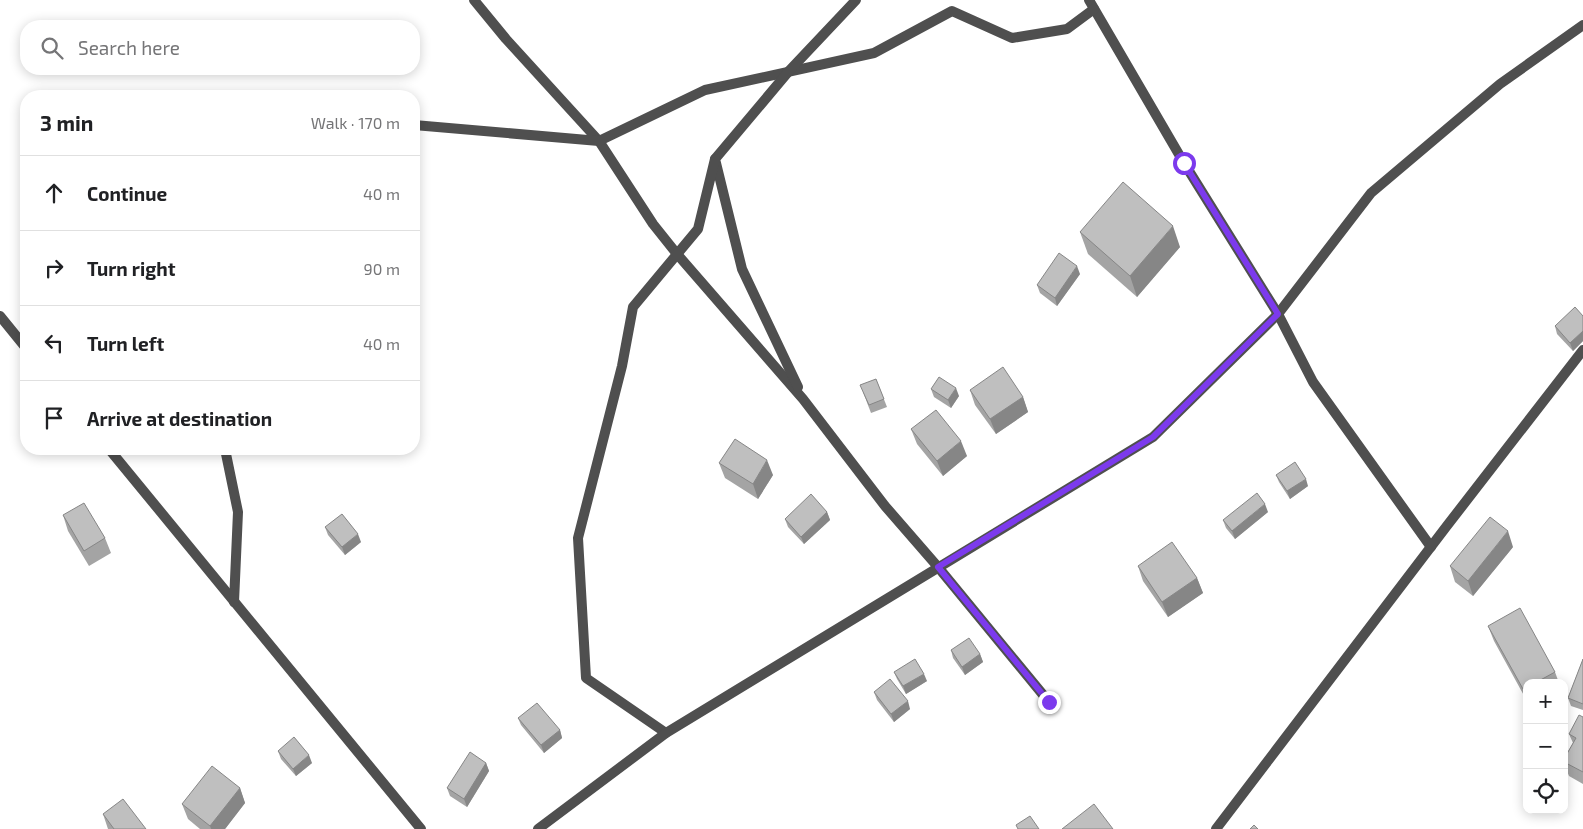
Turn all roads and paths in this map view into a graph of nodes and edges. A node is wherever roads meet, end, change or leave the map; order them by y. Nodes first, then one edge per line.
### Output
1 (474, 0) edge
2 (856, 0) edge
3 (1092, 4) edge
4 (1583, 25) edge
5 (789, 71) junction
6 (420, 125) edge
7 (599, 141) junction
8 (715, 159) junction
9 (677, 254) junction
10 (1278, 314) junction
11 (0, 316) edge
12 (20, 341) edge
13 (1583, 350) edge
14 (804, 399) junction
15 (114, 455) edge
16 (225, 455) edge
17 (1431, 547) junction
18 (938, 567) junction
19 (234, 602) junction
20 (1049, 702) dead end
21 (666, 733) junction
22 (421, 829) edge
23 (538, 829) edge
24 (1216, 829) edge

1 - 7 street
2 - 5 street
3 - 5 street
3 - 10 street
4 - 10 street
5 - 7 street
5 - 8 street
6 - 7 street
7 - 9 street
8 - 9 street
8 - 14 street
9 - 14 street
9 - 21 street
10 - 17 street
10 - 18 street
11 - 12 street
13 - 17 street
14 - 18 street
15 - 19 street
16 - 19 street
17 - 24 street
18 - 20 street
18 - 21 street
19 - 22 street
21 - 23 street

